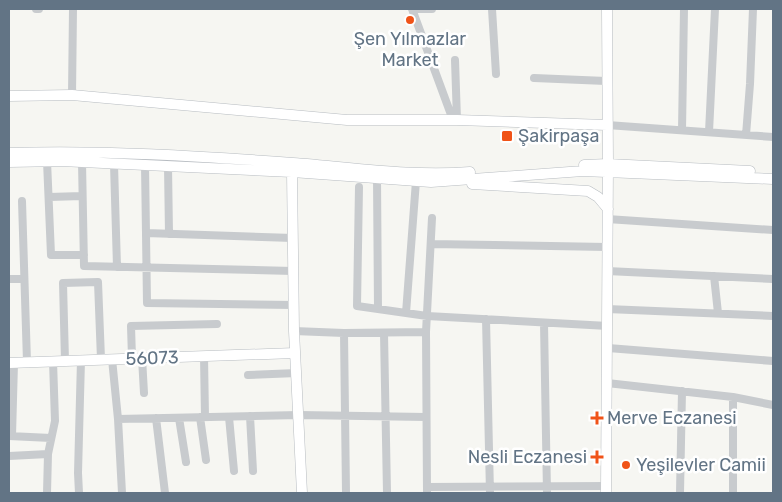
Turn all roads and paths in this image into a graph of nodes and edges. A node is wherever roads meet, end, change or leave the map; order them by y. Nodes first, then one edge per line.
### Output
1 (73, 9) edge
2 (412, 9) edge
3 (432, 9) edge
4 (492, 9) edge
5 (607, 9) edge
6 (684, 9) edge
7 (715, 9) edge
8 (753, 9) edge
9 (455, 60) dead end
10 (496, 74) dead end
11 (534, 78) dead end
12 (606, 81) junction
13 (72, 95) junction
14 (9, 96) edge
15 (455, 120) junction
16 (607, 125) junction
17 (682, 130) junction
18 (709, 132) junction
19 (746, 135) junction
20 (773, 136) edge
21 (9, 153) edge
22 (47, 161) junction
23 (9, 162) edge
24 (82, 162) junction
25 (114, 164) junction
26 (145, 165) junction
27 (168, 166) junction
28 (608, 168) junction
29 (292, 172) junction
30 (773, 172) edge
31 (376, 178) junction
32 (773, 179) edge
33 (416, 181) junction
34 (431, 182) junction
35 (359, 187) dead end
36 (82, 196) junction
37 (49, 197) junction
38 (22, 201) dead end
39 (608, 214) junction
40 (432, 218) dead end
41 (773, 230) edge
42 (146, 233) junction
43 (170, 234) junction
44 (293, 238) junction
45 (431, 244) junction
46 (607, 247) junction
47 (84, 255) junction
48 (117, 267) junction
49 (147, 267) junction
50 (293, 271) junction
51 (607, 271) junction
52 (714, 276) junction
53 (24, 279) junction
54 (773, 279) edge
55 (9, 280) edge
56 (294, 305) junction
57 (608, 308) junction
58 (378, 309) junction
59 (406, 313) junction
60 (718, 313) junction
61 (427, 316) junction
62 (773, 316) edge
63 (486, 319) junction
64 (544, 323) junction
65 (217, 324) dead end
66 (608, 326) junction
67 (294, 331) junction
68 (426, 332) junction
69 (344, 333) junction
70 (384, 333) junction
71 (608, 348) junction
72 (295, 353) junction
73 (204, 356) junction
74 (137, 358) junction
75 (107, 359) junction
76 (81, 360) junction
77 (53, 361) junction
78 (65, 361) junction
79 (773, 361) edge
80 (27, 362) junction
81 (11, 363) edge
82 (297, 373) junction
83 (248, 376) dead end
84 (607, 383) junction
85 (682, 391) junction
86 (144, 393) dead end
87 (733, 397) junction
88 (773, 405) edge
89 (299, 415) junction
90 (250, 416) junction
91 (345, 416) junction
92 (385, 416) junction
93 (203, 417) junction
94 (229, 417) junction
95 (426, 417) junction
96 (156, 418) junction
97 (180, 418) junction
98 (118, 419) junction
99 (10, 436) edge
100 (51, 438) junction
101 (48, 454) junction
102 (9, 456) edge
103 (206, 460) dead end
104 (186, 462) dead end
105 (234, 470) dead end
106 (253, 471) dead end
107 (427, 490) edge
108 (490, 490) edge
109 (547, 490) edge
110 (606, 490) edge
111 (47, 493) edge
112 (79, 493) edge
113 (122, 493) edge
114 (165, 493) edge
115 (302, 493) edge
116 (346, 493) edge
117 (387, 493) edge
118 (680, 493) edge
119 (733, 493) edge

1 - 13 street
2 - 3 street
2 - 15 street
4 - 10 street
5 - 12 main road
6 - 17 street
7 - 18 street
8 - 19 street
9 - 15 street
11 - 12 street
12 - 16 main road
13 - 14 main road
13 - 15 main road
15 - 16 main road
16 - 17 street
16 - 28 main road
17 - 18 street
18 - 19 street
19 - 20 street
21 - 28 main road
22 - 23 main road
22 - 24 main road
22 - 37 street
24 - 25 main road
24 - 36 street
25 - 26 main road
25 - 48 street
26 - 27 main road
26 - 42 street
27 - 29 main road
27 - 43 street
28 - 30 main road
28 - 32 main road
28 - 34 main road
28 - 39 main road
29 - 31 main road
29 - 44 main road
31 - 33 main road
31 - 58 street
33 - 34 main road
33 - 59 street
34 - 39 main road
35 - 58 street
36 - 37 street
36 - 47 street
37 - 47 street
38 - 53 street
39 - 41 street
39 - 46 main road
40 - 45 street
42 - 43 street
42 - 49 street
43 - 44 street
44 - 50 main road
45 - 46 street
45 - 61 street
46 - 51 main road
47 - 48 street
48 - 49 street
49 - 50 street
49 - 56 street
50 - 56 main road
51 - 52 street
51 - 57 main road
52 - 54 street
52 - 60 street
53 - 55 street
53 - 80 street
56 - 67 main road
57 - 60 street
57 - 66 main road
58 - 59 street
59 - 61 street
60 - 62 street
61 - 63 street
61 - 68 street
63 - 64 street
63 - 108 street
64 - 66 street
64 - 109 street
65 - 74 street
66 - 71 main road
67 - 69 street
67 - 72 main road
68 - 70 street
68 - 95 street
69 - 70 street
69 - 91 street
70 - 92 street
71 - 79 street
71 - 84 main road
72 - 73 main road, 56073
72 - 82 main road
73 - 74 main road, 56073
73 - 93 street
74 - 75 main road, 56073
74 - 86 street
75 - 76 main road, 56073
75 - 78 street
75 - 98 street
76 - 78 main road, 56073
76 - 112 street
77 - 78 main road, 56073
77 - 80 main road, 56073
77 - 100 street
80 - 81 main road, 56073
81 - 99 street
82 - 83 street
82 - 89 main road
84 - 85 street
84 - 110 main road
85 - 87 street
85 - 118 street
87 - 88 street
87 - 119 street
89 - 90 street
89 - 91 street
89 - 115 main road
90 - 94 street
90 - 106 street
91 - 92 street
91 - 116 street
92 - 95 street
92 - 117 street
93 - 94 street
93 - 97 street
93 - 103 street
94 - 105 street
95 - 107 street
96 - 97 street
96 - 98 street
96 - 114 street
97 - 104 street
98 - 113 street
99 - 100 street
100 - 101 street
101 - 102 street
101 - 111 street
107 - 108 street
108 - 109 street
109 - 110 street

